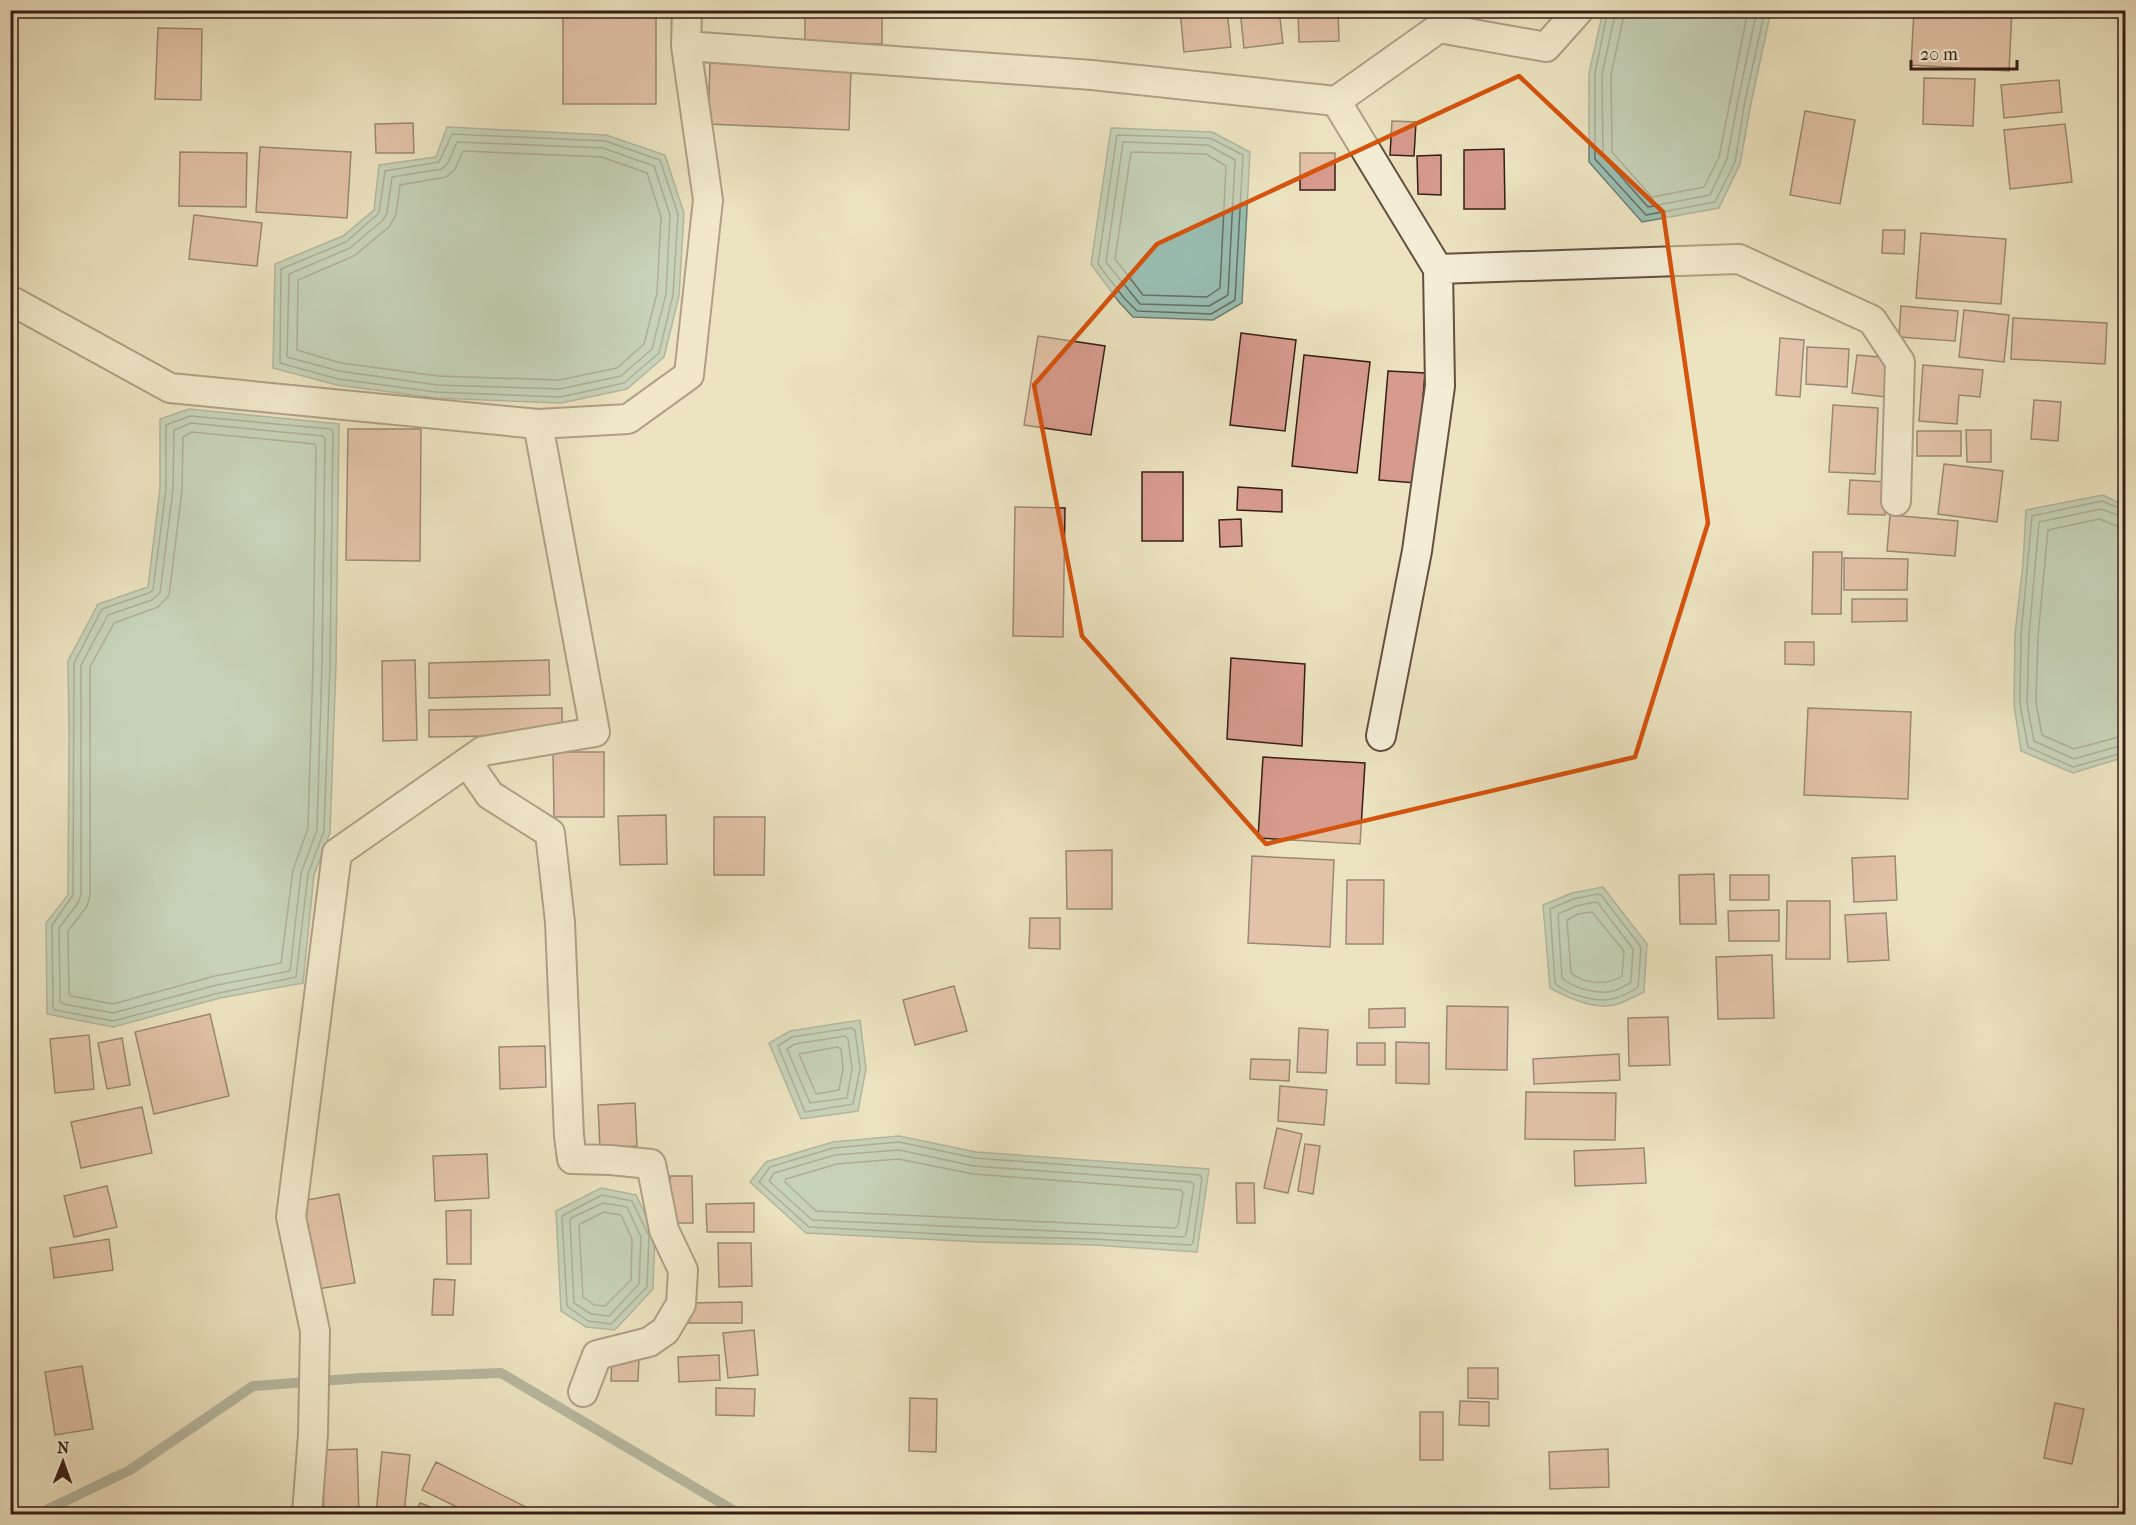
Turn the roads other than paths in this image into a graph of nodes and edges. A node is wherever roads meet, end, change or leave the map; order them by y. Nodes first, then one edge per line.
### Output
1 (687, 10) edge
2 (1579, 10) edge
3 (686, 46) junction
4 (1336, 101) junction
5 (1438, 269) junction
6 (10, 300) edge
7 (538, 424) junction
8 (1896, 501) dead end
9 (1381, 736) dead end
10 (467, 762) junction
11 (583, 1392) dead end
12 (307, 1515) edge

1 - 3 street
2 - 4 street
3 - 4 street
3 - 7 street
4 - 5 street
5 - 8 street
5 - 9 street
6 - 7 street
7 - 10 street
10 - 11 street
10 - 12 street

